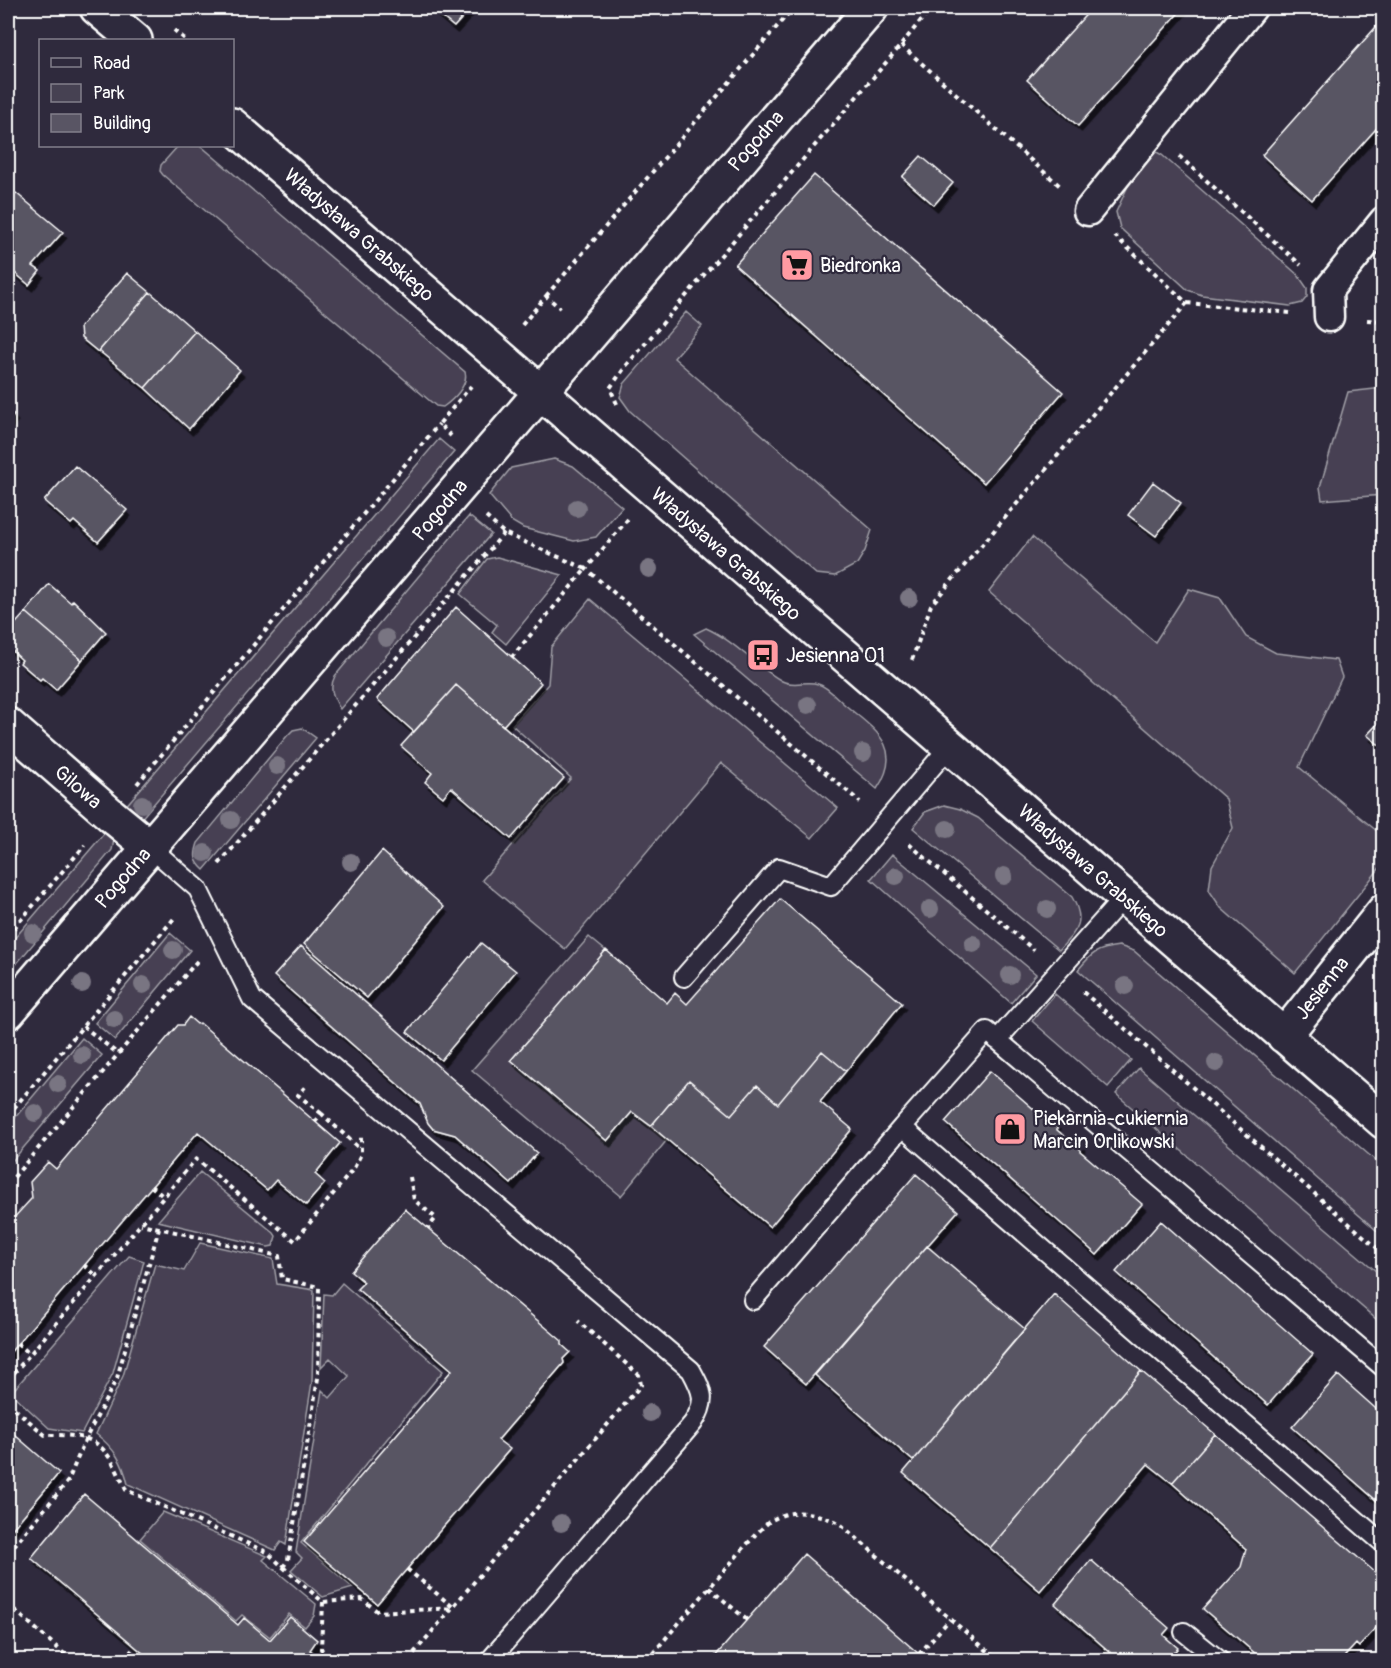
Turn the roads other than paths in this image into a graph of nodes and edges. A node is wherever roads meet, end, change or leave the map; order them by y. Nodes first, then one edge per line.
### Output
1 (97, 8) edge
2 (871, 8) edge
3 (1252, 8) edge
4 (134, 39) edge
5 (234, 127) edge
6 (1088, 211) road end
7 (1383, 221) edge
8 (1329, 303) road end
9 (540, 391) junction
10 (8, 725) edge
11 (949, 747) junction
12 (150, 846) junction
13 (1124, 897) junction
14 (1383, 911) edge
15 (684, 977) dead end
16 (8, 1012) edge
17 (1284, 1036) junction
18 (997, 1040) junction
19 (1383, 1122) edge
20 (902, 1127) junction
21 (753, 1300) dead end
22 (1383, 1368) edge
23 (1383, 1544) edge
24 (1184, 1632) dead end
25 (490, 1660) edge
26 (1219, 1660) edge

1 - 4 street
2 - 9 street, Pogodna
3 - 6 street
5 - 9 street, Władysława Grabskiego
7 - 8 street
9 - 11 street, Władysława Grabskiego
9 - 12 street, Pogodna
10 - 12 street, Gilowa
11 - 13 street, Władysława Grabskiego
11 - 15 lane
12 - 16 street, Pogodna
12 - 25 lane
13 - 17 street, Władysława Grabskiego
13 - 18 lane
14 - 17 street, Jesienna
17 - 19 street, Władysława Grabskiego
18 - 20 lane
18 - 22 lane
20 - 21 lane
20 - 23 lane
24 - 26 lane

